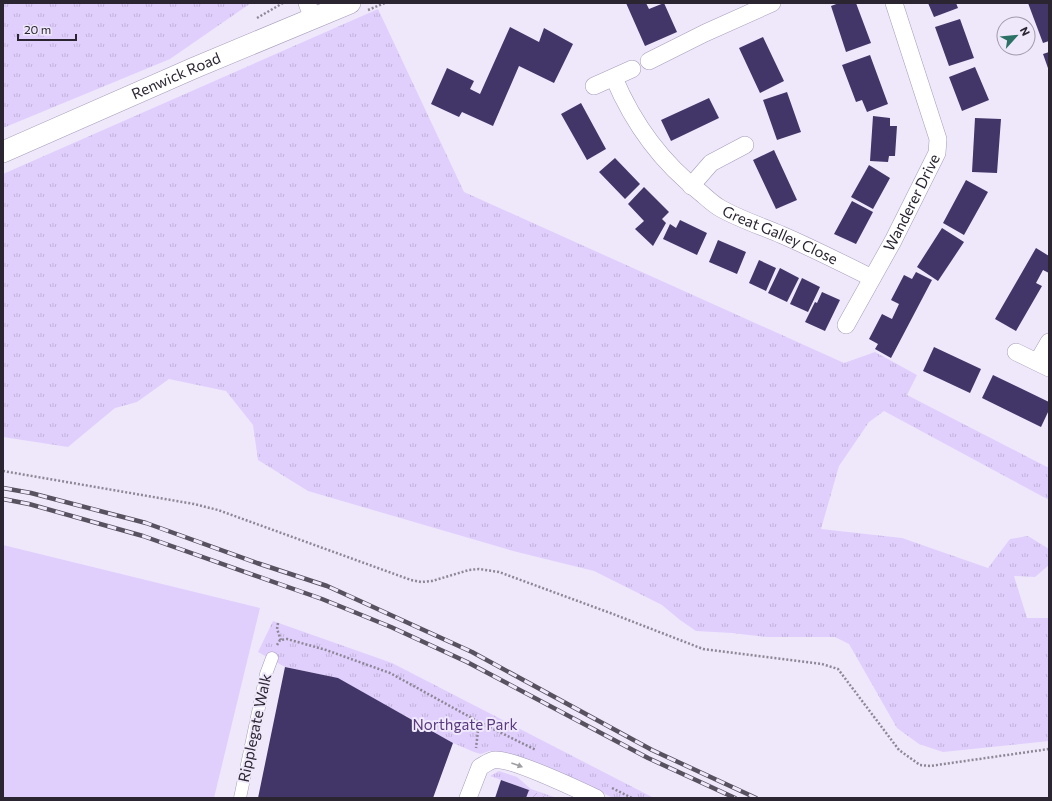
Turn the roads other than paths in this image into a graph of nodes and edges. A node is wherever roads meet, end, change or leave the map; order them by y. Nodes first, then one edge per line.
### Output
1 (350, 3) edge
2 (772, 3) edge
3 (894, 3) edge
4 (310, 10) edge
5 (650, 61) dead end
6 (632, 69) dead end
7 (614, 78) junction
8 (594, 86) dead end
9 (745, 145) dead end
10 (3, 152) edge
11 (691, 186) junction
12 (872, 278) junction
13 (846, 326) dead end
14 (1049, 342) edge
15 (1016, 352) dead end
16 (1043, 364) edge
17 (272, 658) road end
18 (240, 798) edge
19 (468, 798) edge
20 (596, 798) edge

1 - 4 street, Renwick Road
2 - 5 street
3 - 12 street, Wanderer Drive
4 - 10 street, Renwick Road
6 - 7 street
7 - 8 street
7 - 11 street, Great Galley Close
9 - 11 street
11 - 12 street, Great Galley Close
12 - 13 street, Wanderer Drive
14 - 16 street
15 - 16 street
17 - 18 street, Ripplegate Walk
19 -> 20 street

